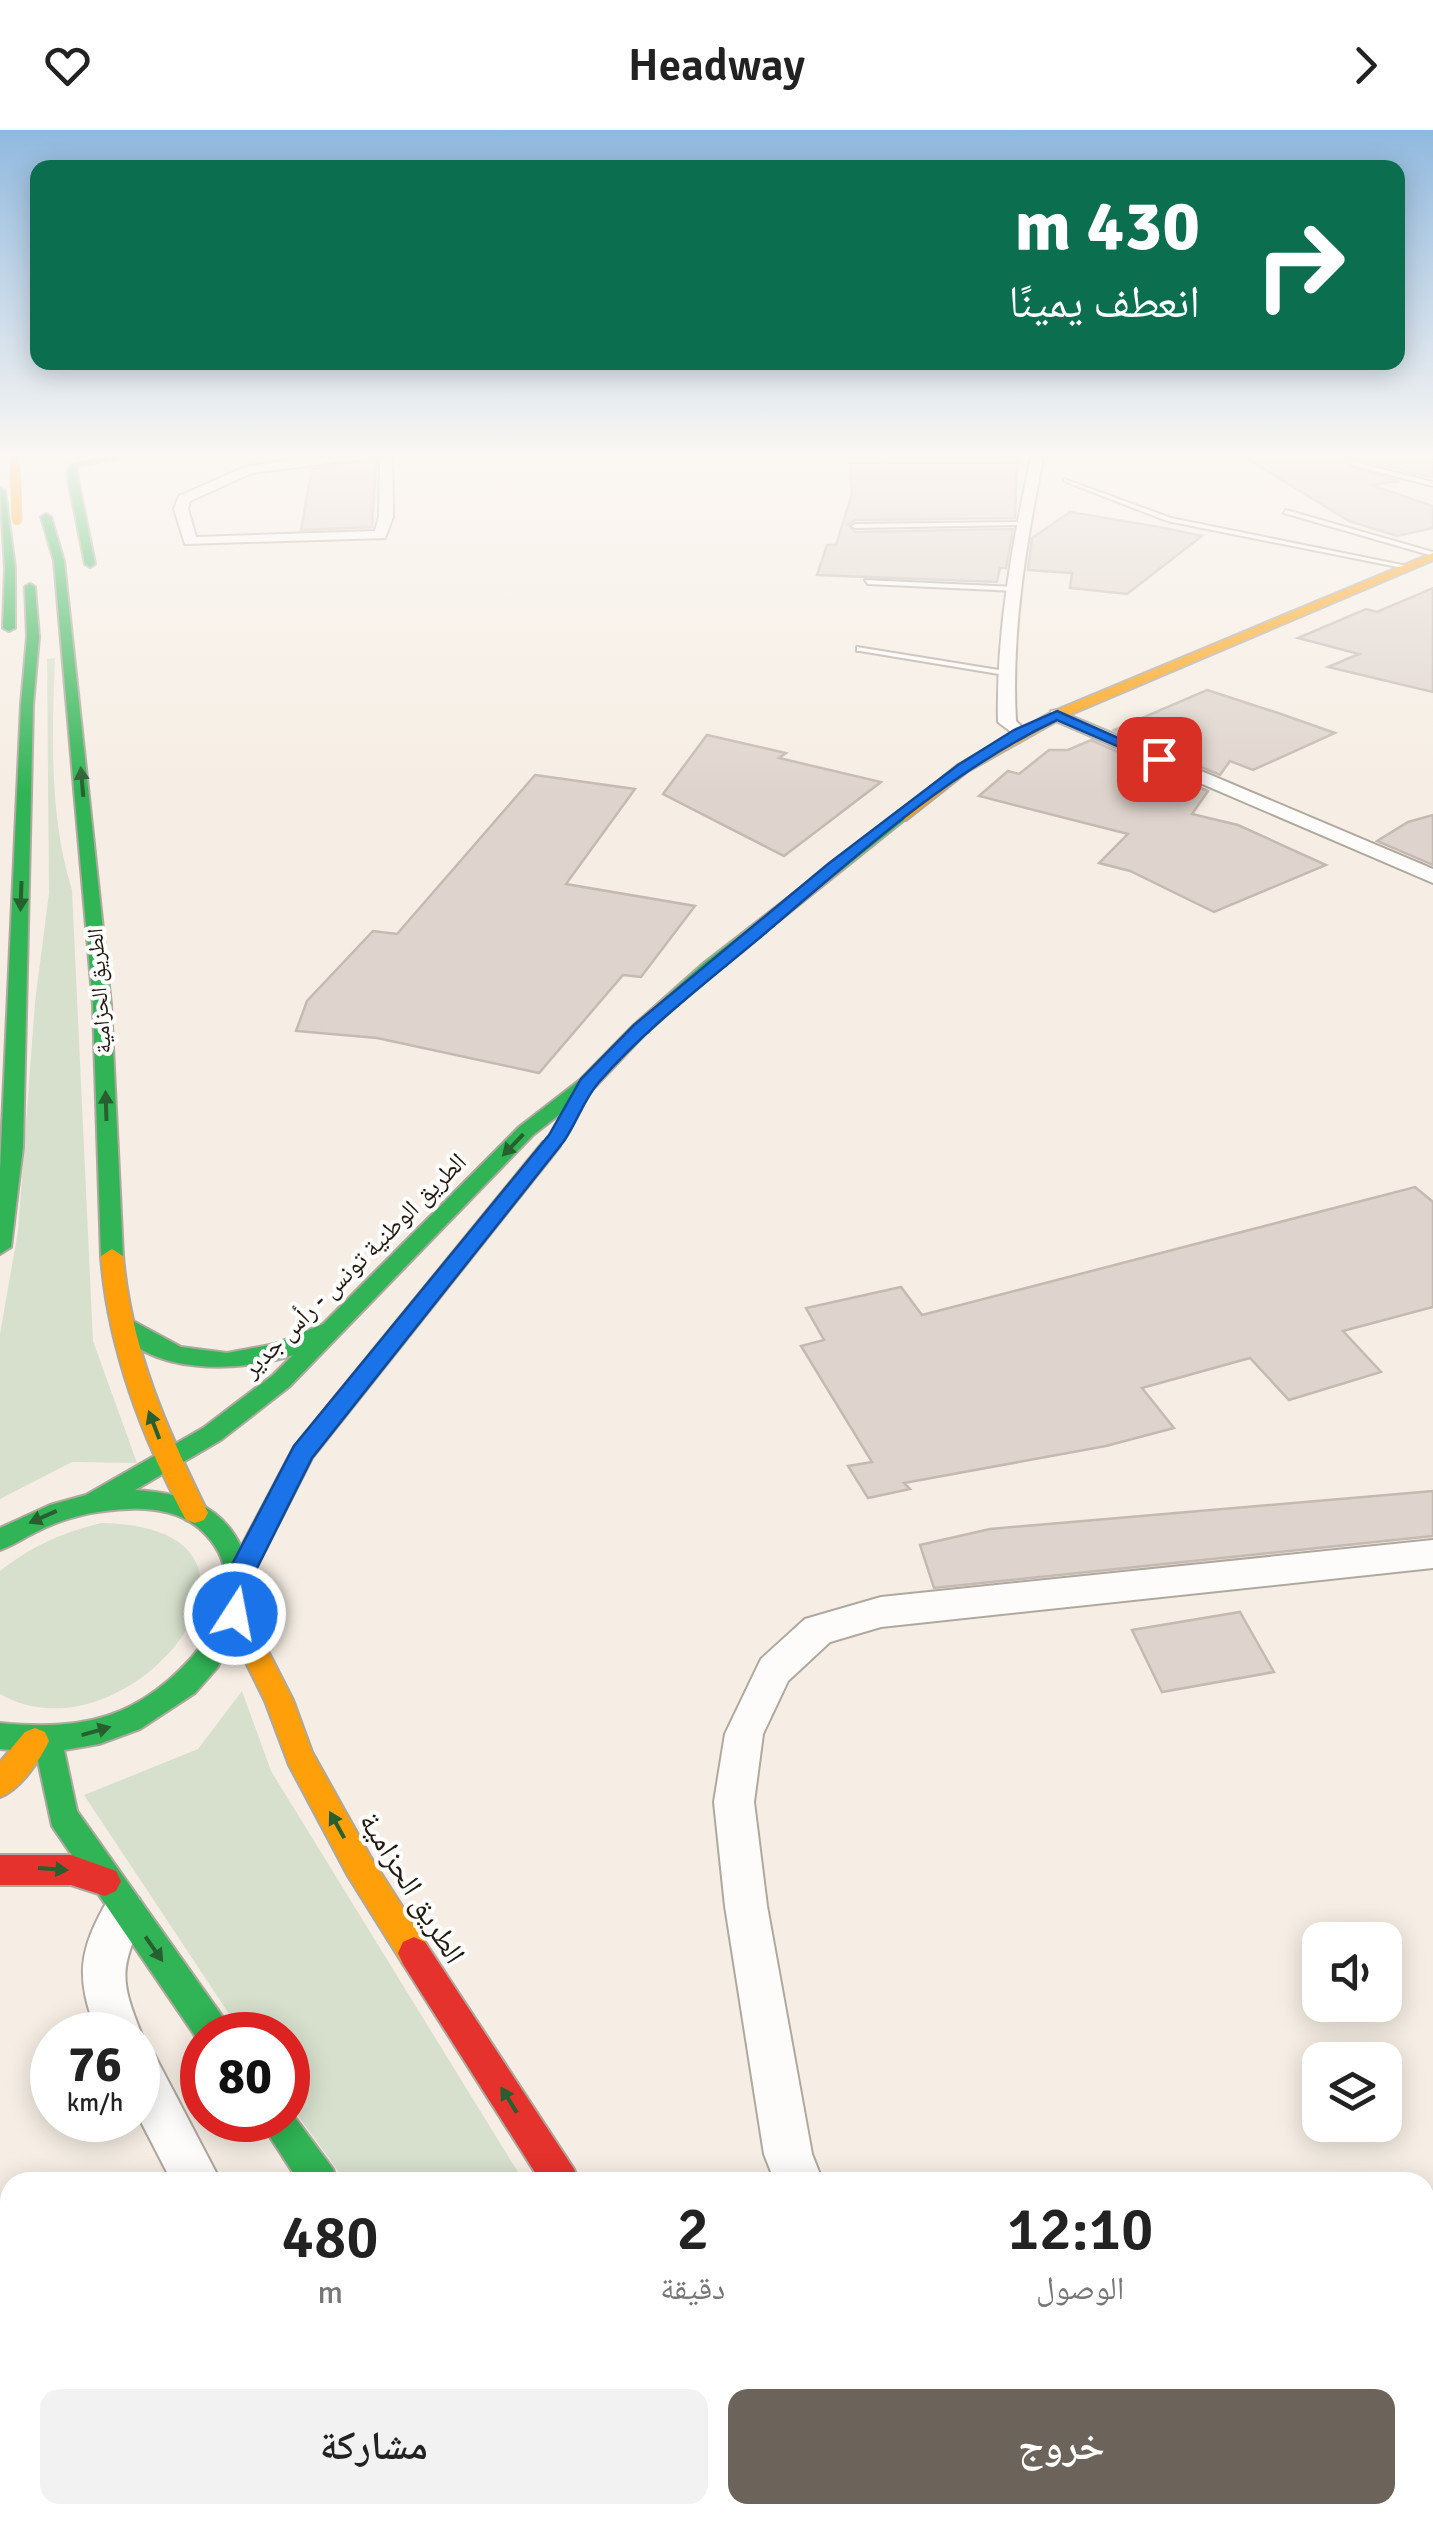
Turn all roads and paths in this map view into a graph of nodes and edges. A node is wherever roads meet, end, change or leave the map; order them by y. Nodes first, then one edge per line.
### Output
1 (5, 570) edge
2 (29, 570) edge
3 (60, 570) edge
4 (90, 570) edge
5 (1018, 570) edge
6 (1402, 570) edge
7 (868, 582) dead end
8 (1016, 590) junction
9 (94, 594) dead end
10 (89, 637) dead end
11 (860, 649) dead end
12 (1005, 673) junction
13 (74, 700) junction
14 (27, 706) junction
15 (1057, 715) junction
16 (1019, 733) junction
17 (1433, 877) edge
18 (588, 1083) junction
19 (0, 1247) edge
20 (122, 1323) junction
21 (336, 1327) junction
22 (171, 1460) junction
23 (96, 1500) junction
24 (195, 1513) junction
25 (0, 1540) edge
26 (1433, 1554) edge
27 (240, 1576) junction
28 (235, 1614) junction
29 (0, 1736) edge
30 (41, 1741) junction
31 (0, 1784) edge
32 (0, 1870) edge
33 (115, 1895) junction
34 (111, 2012) edge
35 (199, 2012) edge
36 (160, 2112) edge
37 (292, 2142) edge
38 (192, 2172) edge
39 (313, 2172) edge
40 (555, 2172) edge
41 (795, 2172) edge

1 - 14 main road
2 - 14 main road, bridge
3 - 13 main road, الطريق الحزامية
4 - 9 main road
5 - 8 street
6 - 15 main road, الطريق الوطنية تونس - رأس جدير
7 - 8 lane
8 - 12 street
10 - 13 main road
11 - 12 lane
12 - 16 street
20 -> 13 main road, الطريق الحزامية
14 -> 19 main road
15 - 16 main road, الطريق الوطنية تونس - رأس جدير
15 - 17 street
16 - 18 main road, الطريق الوطنية تونس - رأس جدير
18 -> 21 main road, الطريق الوطنية تونس - رأس جدير
18 - 27 main road, الطريق الوطنية تونس - رأس جدير
20 - 21 main road
22 -> 20 main road, الطريق الحزامية
21 - 22 main road, الطريق الوطنية تونس - رأس جدير
22 - 23 main road, الطريق الوطنية تونس - رأس جدير
22 - 24 main road, الطريق الحزامية
23 - 24 main road
23 -> 25 main road
24 - 27 main road
26 - 41 street
27 - 28 main road, الطريق الوطنية تونس - رأس جدير
30 -> 28 main road
40 -> 28 main road, الطريق الحزامية
29 - 30 main road
30 - 31 main road
30 - 33 main road
32 -> 33 main road
33 - 34 street
33 -> 35 main road
36 - 38 street
37 - 39 main road

